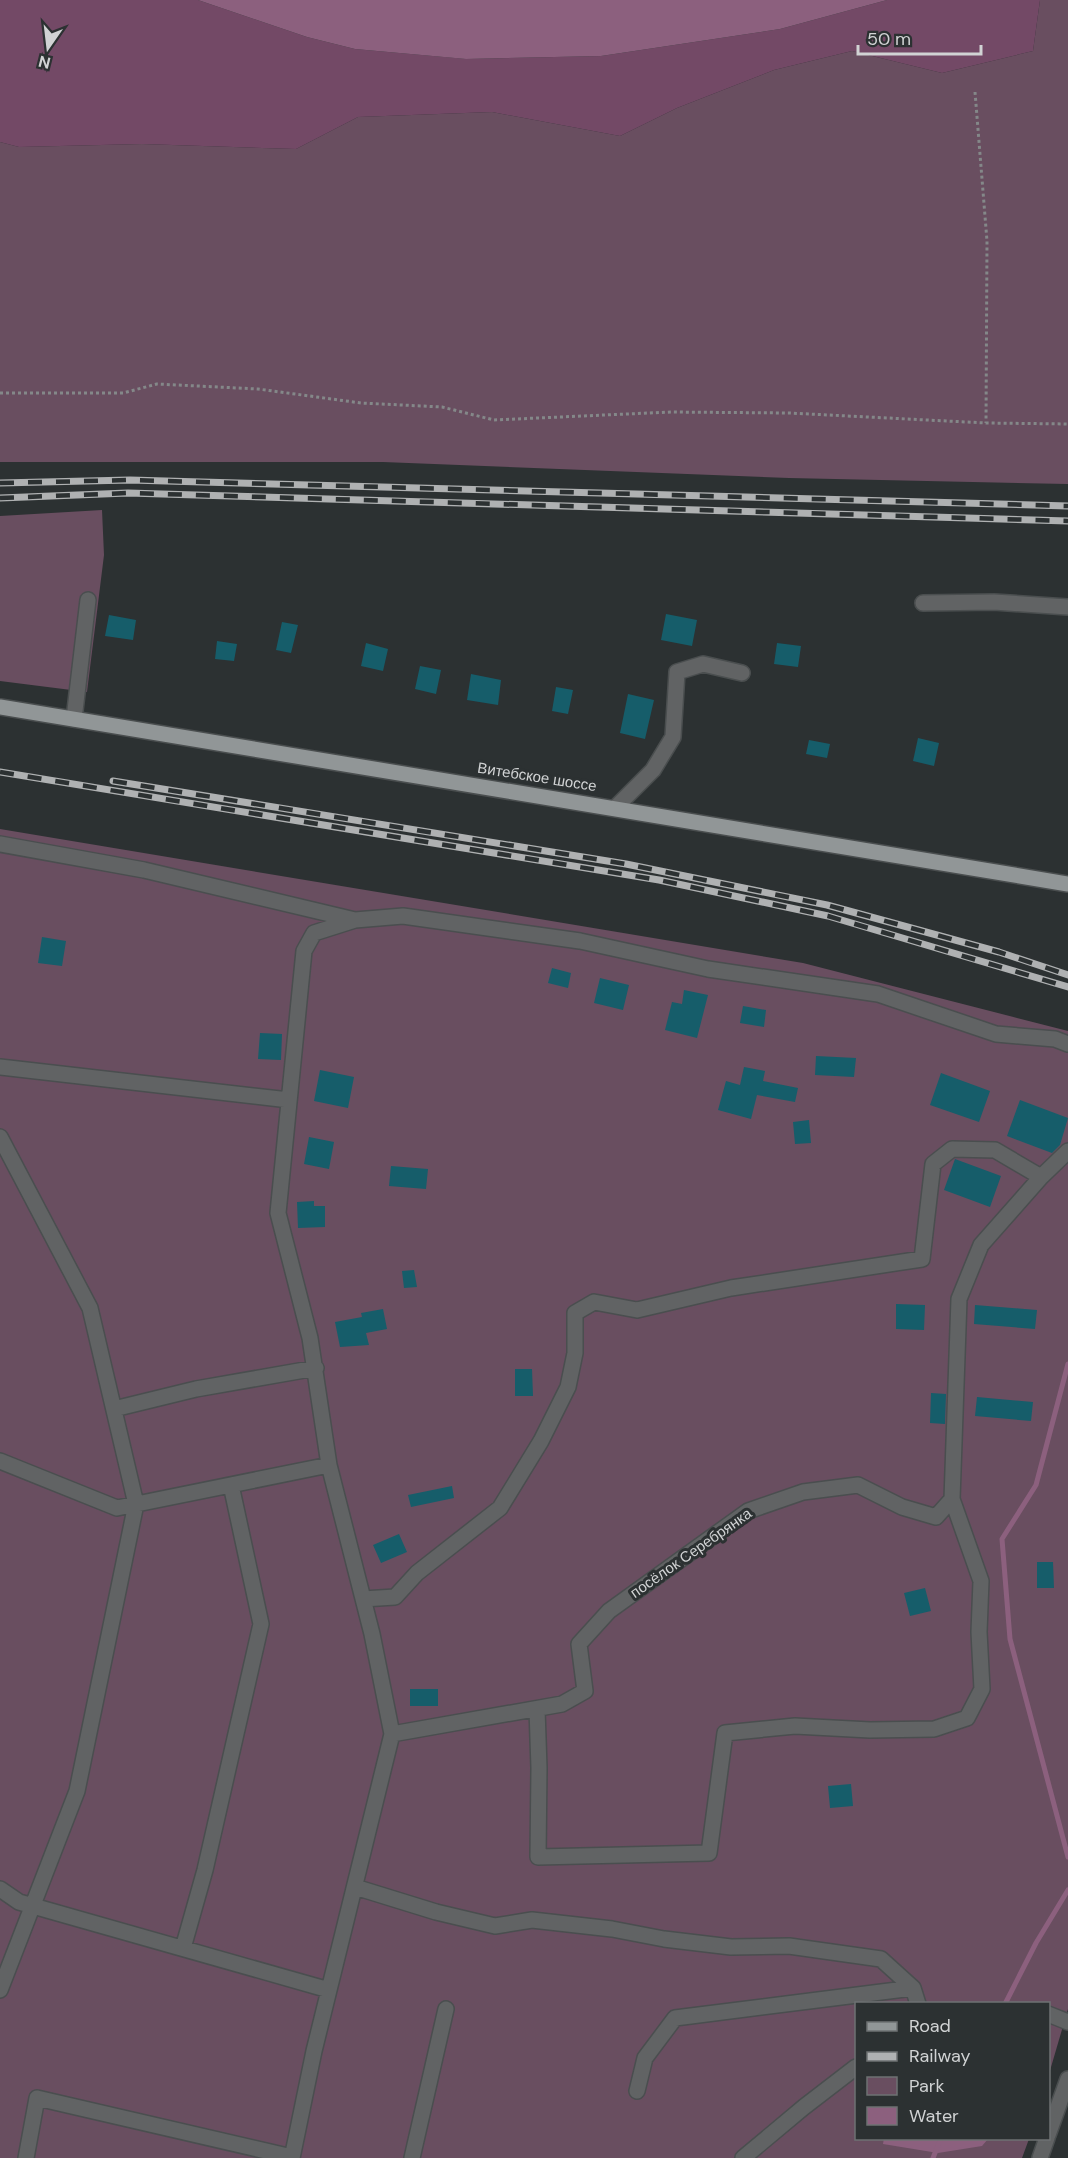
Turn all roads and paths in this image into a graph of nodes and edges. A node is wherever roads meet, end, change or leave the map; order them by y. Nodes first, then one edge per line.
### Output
1 (975, 92) dead end
2 (0, 393) edge
3 (986, 423) junction
4 (1068, 424) edge
5 (88, 600) dead end
6 (922, 603) dead end
7 (1068, 607) edge
8 (742, 673) dead end
9 (0, 707) edge
10 (74, 719) junction
11 (615, 808) junction
12 (0, 844) edge
13 (1068, 884) edge
14 (355, 920) junction
15 (1068, 1044) edge
16 (0, 1067) edge
17 (289, 1100) junction
18 (0, 1137) edge
19 (1068, 1151) edge
20 (1041, 1177) junction
21 (316, 1368) junction
22 (114, 1409) junction
23 (0, 1461) edge
24 (329, 1466) junction
25 (231, 1485) junction
26 (952, 1499) junction
27 (136, 1504) junction
28 (363, 1599) junction
29 (537, 1709) junction
30 (392, 1734) junction
31 (355, 1887) junction
32 (0, 1889) edge
33 (34, 1906) junction
34 (183, 1948) junction
35 (913, 1988) junction
36 (0, 1990) edge
37 (329, 1990) junction
38 (917, 2002) edge
39 (446, 2009) dead end
40 (1050, 2015) edge
41 (1068, 2022) edge
42 (855, 2068) edge
43 (1068, 2079) edge
44 (638, 2091) dead end
45 (1050, 2131) edge
46 (1047, 2140) edge
47 (292, 2157) edge
48 (26, 2158) edge
49 (412, 2158) edge
50 (743, 2158) edge
51 (1040, 2158) edge

1 - 3 path
2 - 3 path
3 - 4 path
5 - 10 lane
6 - 7 lane
8 - 11 lane
9 - 10 main road, Витебское шоссе
10 - 11 main road, Витебское шоссе
11 - 13 main road, Витебское шоссе
12 - 14 lane
14 - 15 lane
14 - 17 lane
16 - 17 lane
17 - 21 lane
18 - 22 lane
19 - 20 lane
20 - 26 lane
20 - 28 lane
21 - 22 lane
21 - 24 lane
22 - 27 lane
23 - 27 lane
24 - 25 lane
24 - 28 lane
25 - 27 lane
25 - 34 lane
26 - 29 lane, посёлок Серебрянка
26 - 29 lane
27 - 33 lane
28 - 30 lane
29 - 30 lane, посёлок Серебрянка
30 - 31 lane
31 - 35 lane
31 - 37 lane
32 - 33 lane
33 - 34 lane
33 - 36 lane
34 - 37 lane
35 - 38 lane
35 - 44 lane
37 - 47 lane
39 - 49 lane
40 - 41 lane
42 - 50 lane
43 - 45 lane
46 - 51 lane
47 - 48 lane

